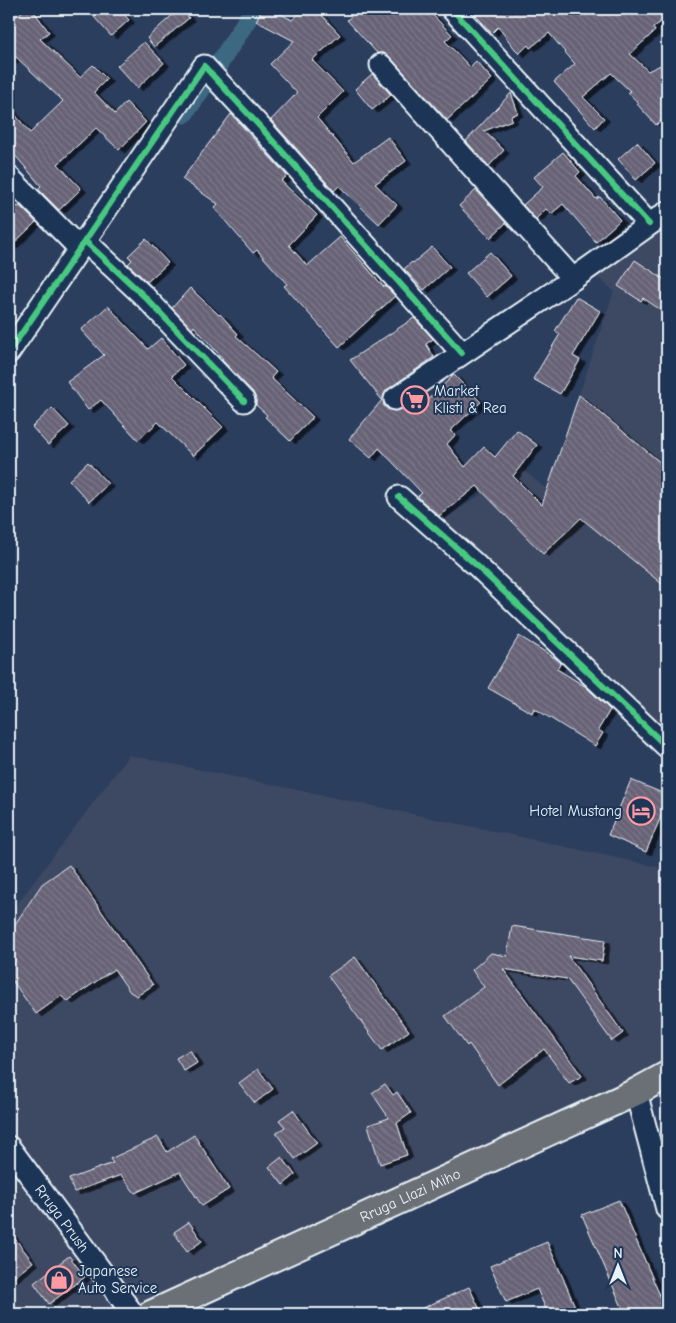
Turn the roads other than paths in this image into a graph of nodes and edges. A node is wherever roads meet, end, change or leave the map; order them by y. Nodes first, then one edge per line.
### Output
1 (452, 9) edge
2 (381, 65) dead end
3 (9, 177) edge
4 (667, 212) edge
5 (649, 224) junction
6 (82, 245) junction
7 (573, 279) junction
8 (9, 352) edge
9 (462, 353) junction
10 (395, 399) dead end
11 (244, 401) dead end
12 (399, 497) dead end
13 (667, 747) edge
14 (667, 1075) edge
15 (636, 1092) junction
16 (9, 1147) edge
17 (667, 1209) edge
18 (166, 1311) edge
19 (133, 1314) edge

1 - 5 street
2 - 7 street
3 - 6 street
4 - 5 street
5 - 7 street
6 - 8 street
6 - 9 street
6 - 11 street
7 - 9 street
9 - 10 street
12 - 13 street
14 - 15 main road, Rruga Llazi Miho
15 - 17 street
15 - 18 main road, Rruga Llazi Miho
16 - 19 street, Rruga Prush

